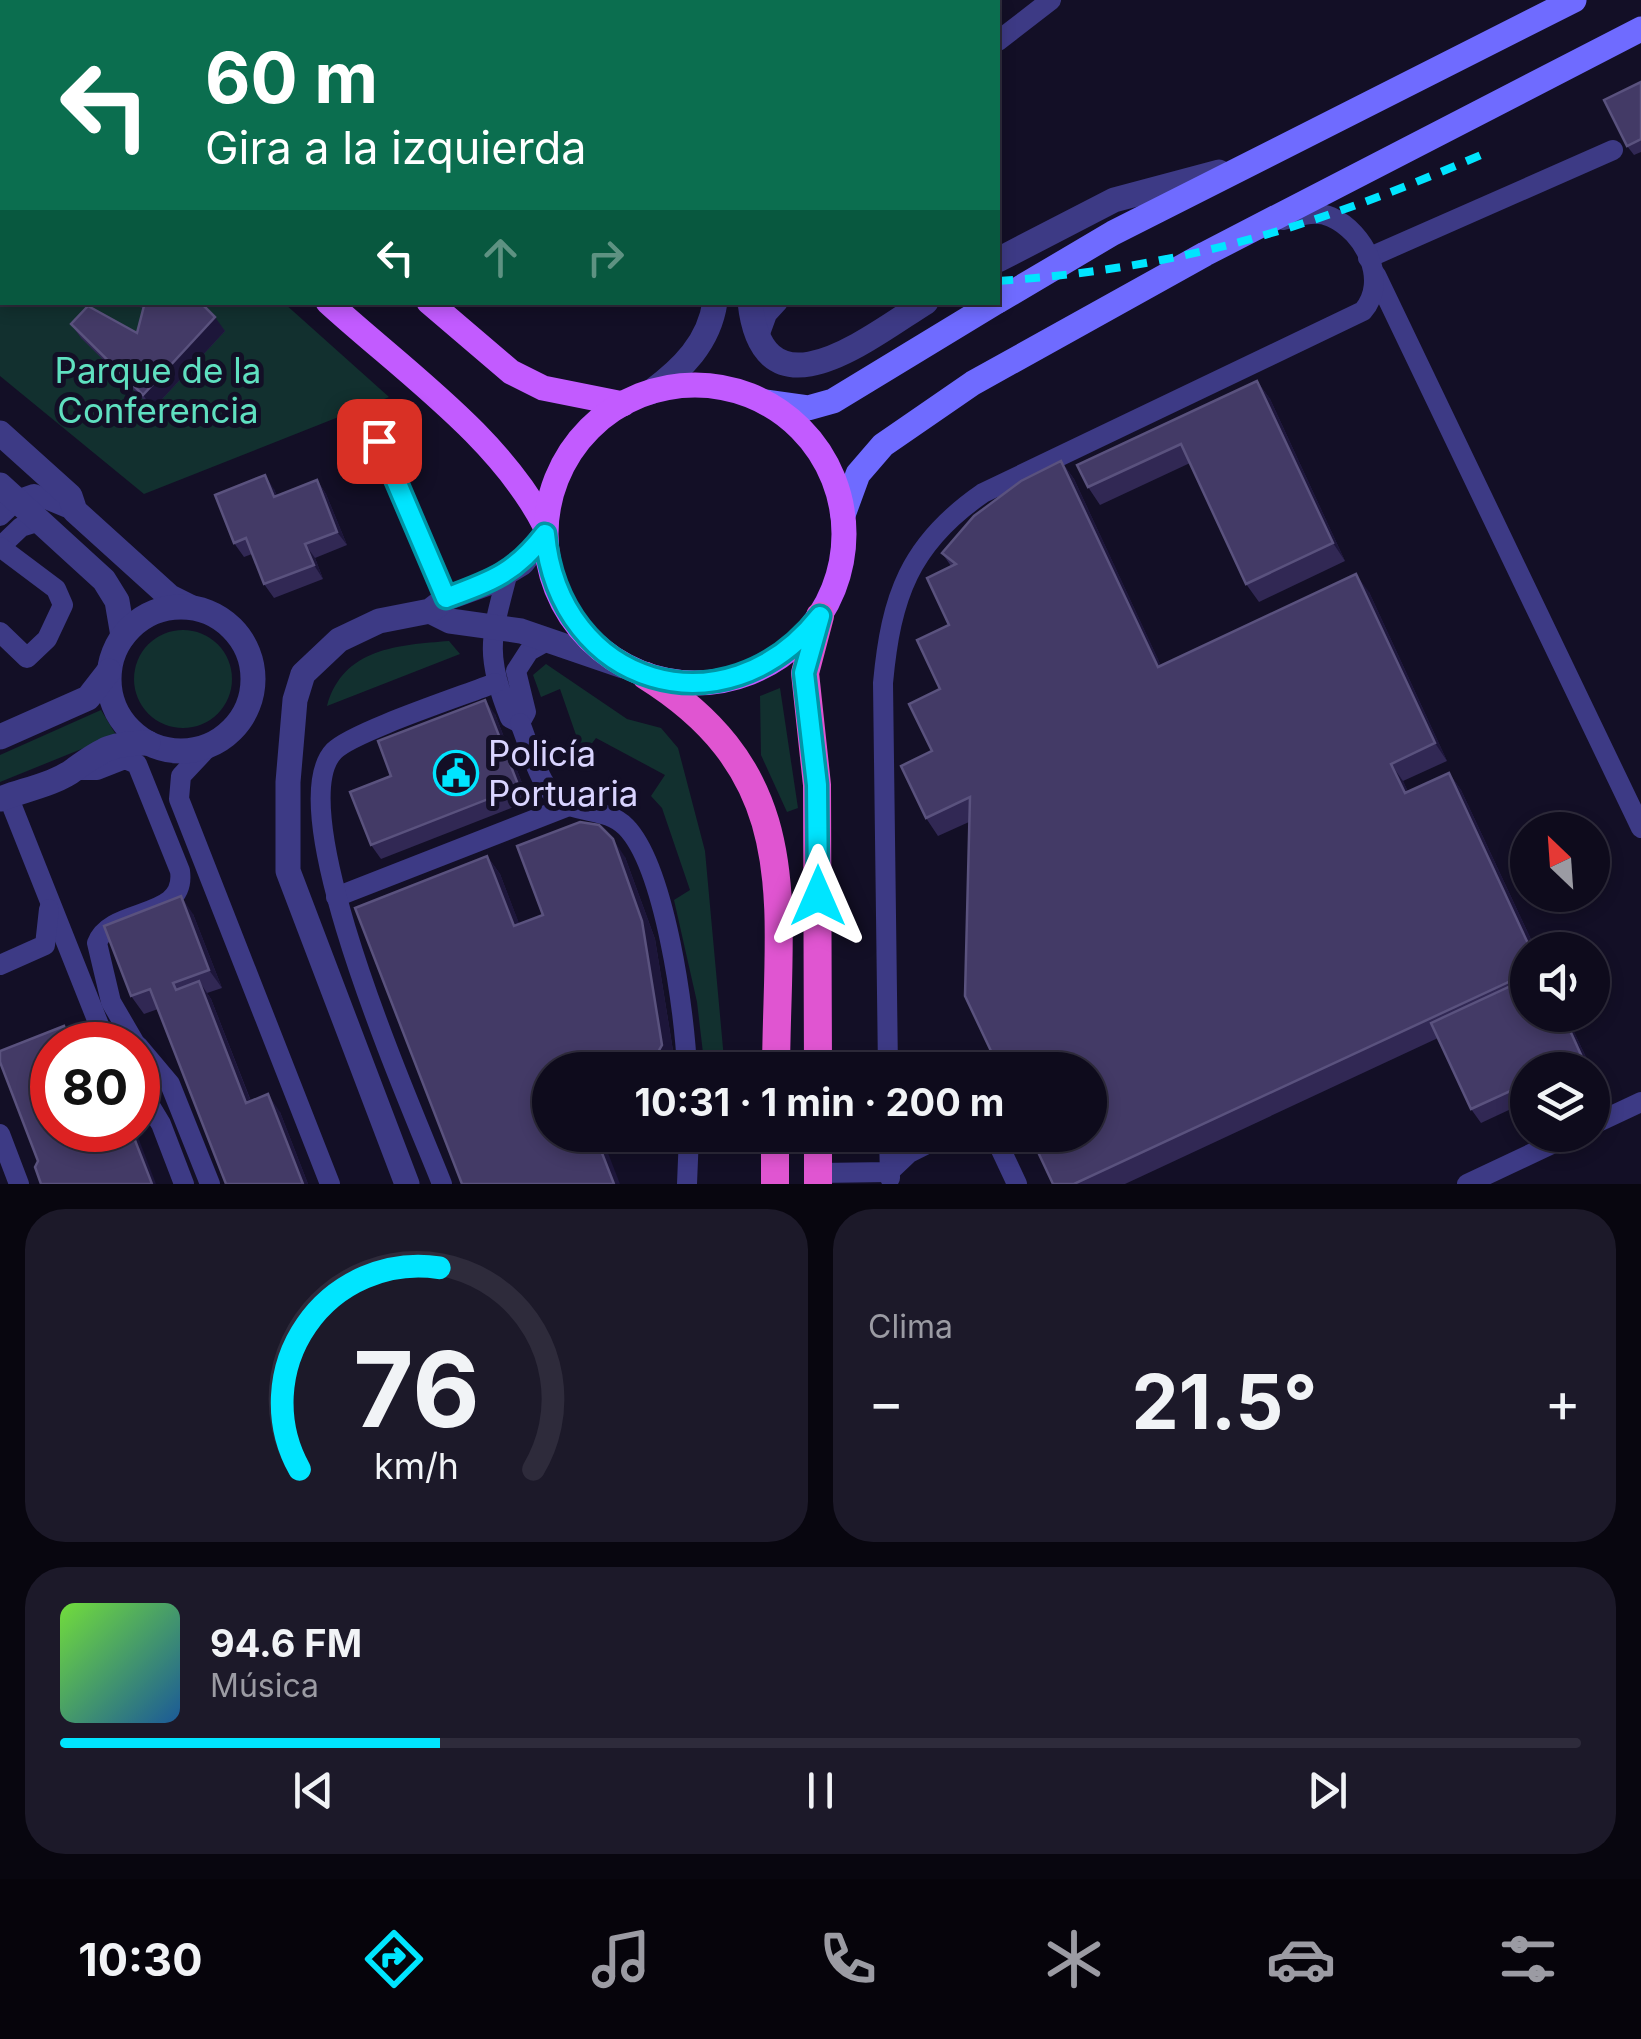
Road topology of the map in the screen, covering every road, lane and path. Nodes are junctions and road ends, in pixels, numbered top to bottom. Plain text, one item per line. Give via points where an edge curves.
1 (1051, 0) edge
2 (1574, 0) edge
3 (1540, 10) edge
4 (1641, 29) edge
5 (1000, 39) edge
6 (1613, 150) dead end
7 (1253, 164) junction
8 (1252, 229) junction
9 (1000, 259) edge
10 (1372, 266) junction
11 (1000, 300) edge
12 (331, 305) edge
13 (433, 305) edge
14 (713, 305) edge
15 (751, 305) edge
16 (775, 305) edge
17 (921, 305) edge
18 (991, 305) edge
19 (759, 336) junction
20 (651, 392) junction
21 (765, 402) junction
22 (623, 404) junction
23 (0, 433) edge
24 (379, 441) dead end
25 (6, 500) edge
26 (75, 511) junction
27 (844, 514) junction
28 (40, 521) junction
29 (545, 530) junction
30 (0, 547) edge
31 (508, 572) junction
32 (438, 604) junction
33 (190, 607) junction
34 (820, 616) junction
35 (494, 626) junction
36 (0, 632) edge
37 (124, 636) junction
38 (547, 641) junction
39 (110, 671) junction
40 (634, 671) junction
41 (496, 683) junction
42 (520, 723) junction
43 (0, 737) edge
44 (148, 743) junction
45 (210, 745) junction
46 (75, 770) junction
47 (4, 798) edge
48 (569, 806) junction
49 (1641, 828) edge
50 (336, 896) junction
51 (50, 908) junction
52 (0, 965) edge
53 (98, 1022) edge
54 (123, 1022) edge
55 (687, 1052) edge
56 (776, 1052) edge
57 (818, 1052) edge
58 (888, 1052) edge
59 (160, 1072) edge
60 (1641, 1102) edge
61 (1610, 1117) edge
62 (160, 1122) edge
63 (0, 1134) edge
64 (688, 1152) edge
65 (775, 1152) edge
66 (818, 1152) edge
67 (891, 1152) edge
68 (911, 1152) edge
69 (1002, 1152) edge
70 (1535, 1152) edge
71 (818, 1178) edge
72 (894, 1180) edge
73 (19, 1184) edge
74 (184, 1184) edge
75 (210, 1184) edge
76 (330, 1184) edge
77 (407, 1184) edge
78 (442, 1184) edge
79 (687, 1184) edge
80 (774, 1184) edge
81 (1017, 1184) edge
82 (1466, 1184) edge

1 - 5 lane
2 - 3 main road
3 - 7 main road
4 - 8 main road
6 - 10 lane
7 - 9 street via 1114,200
7 - 11 main road via 1113,232
8 - 10 lane via 1319,214 1343,225
8 - 27 main road via 922,417 883,445 858,474
10 - 49 lane
10 - 58 lane via 1372,301 1352,318 983,493 953,514 905,578 888,622 883,683
12 - 29 main road via 500,459 529,494
13 - 22 main road via 510,372 543,388
14 - 20 street via 693,354
15 - 19 street
16 - 19 lane
17 - 19 street via 817,366 776,360
18 - 21 main road via 833,401 808,408
20 - 21 main road via 709,386
20 - 22 main road
21 - 27 main road via 789,418 826,461
22 - 29 main road via 591,427 558,472
23 - 26 street via 70,496
24 - 32 lane
25 - 26 lane via 42,494
25 - 28 street
26 - 33 street via 170,597
27 - 34 main road via 841,567
28 - 30 lane via 21,526
28 - 37 street via 104,580 117,601
29 - 31 street via 522,564
29 - 40 main road via 554,587 566,611 591,642
30 - 36 lane via 56,589 63,604 28,658
31 - 32 street
31 - 35 lane
32 - 35 street via 450,621
32 - 77 street via 361,628 322,652 303,674 288,782 288,871
33 - 37 street via 153,612
33 - 45 street via 208,611 238,634 254,668 249,705 226,736
34 - 40 main road via 782,655 734,678 685,684
34 - 57 highway via 804,673 817,785
35 - 38 street
35 - 41 lane
37 - 39 street
38 - 40 street
38 - 42 lane via 529,651 516,671 526,712
39 - 43 street via 88,698
39 - 44 street via 115,708
40 - 56 highway via 716,730 769,823
41 - 42 lane via 510,718
41 - 50 lane via 344,742 327,760 326,865
42 - 48 lane via 546,788
44 - 45 street via 173,751
44 - 46 street via 123,743 87,756
45 - 76 lane via 181,776 179,799
46 - 47 street
46 - 54 lane via 125,759 137,764 180,871 171,900 113,923 96,943
47 - 51 lane
48 - 50 lane
48 - 55 lane via 606,813 624,825 657,878
50 - 78 lane
51 - 52 lane via 45,945
51 - 53 lane
59 - 75 lane
60 - 61 lane
62 - 74 lane
63 - 73 lane
64 - 79 lane
65 - 80 highway
66 - 71 highway
67 - 72 lane
68 - 72 lane
69 - 81 lane
70 - 82 lane
71 - 72 lane

